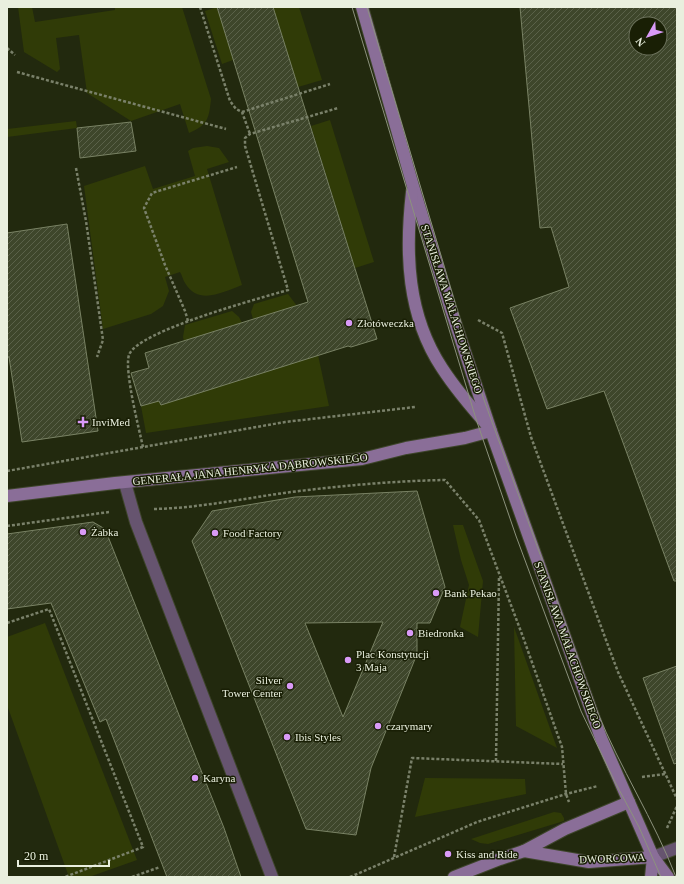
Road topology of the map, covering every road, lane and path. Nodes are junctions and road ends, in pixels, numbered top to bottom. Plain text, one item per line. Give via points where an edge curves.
1 (200, 7) edge
2 (362, 7) edge
3 (7, 48) edge
4 (15, 55) dead end
5 (17, 72) dead end
6 (330, 84) dead end
7 (338, 108) dead end
8 (242, 112) junction
9 (226, 129) dead end
10 (250, 134) junction
11 (237, 167) dead end
12 (76, 168) dead end
13 (413, 186) junction
14 (188, 321) junction
15 (502, 333) dead end
16 (97, 358) dead end
17 (415, 407) dead end
18 (491, 431) junction
19 (143, 447) junction
20 (7, 471) edge
21 (125, 483) junction
22 (7, 496) edge
23 (132, 509) junction
24 (109, 512) dead end
25 (7, 526) edge
26 (499, 575) junction
27 (7, 623) edge
28 (496, 761) junction
29 (563, 764) junction
30 (620, 781) junction
31 (566, 794) junction
32 (677, 799) edge
33 (629, 802) junction
34 (570, 804) dead end
35 (677, 848) edge
36 (524, 851) junction
37 (652, 857) junction
38 (394, 858) junction
39 (160, 867) dead end
40 (65, 877) edge
41 (132, 877) edge
42 (272, 877) edge
43 (350, 877) edge
44 (454, 877) edge
45 (651, 877) edge
46 (668, 877) edge

1 - 8 path via 230,101
2 - 13 street, STANISŁAWA MAŁACHOWSKIEGO
3 - 4 path
5 - 9 path
6 - 8 path
7 - 10 path
8 - 10 path
10 - 14 path via 245,138 245,146 288,290
11 - 14 path via 152,193 144,208
12 - 16 path via 103,340
13 - 18 street, STANISŁAWA MAŁACHOWSKIEGO
13 - 18 street, STANISŁAWA MAŁACHOWSKIEGO via 408,249 416,314 426,341 442,368
14 - 19 path via 151,337 136,346 129,354 128,369
15 - 32 path via 531,437 618,672
17 - 19 path via 285,422
18 - 21 street, GENERAŁA JANA HENRYKA DĄBROWSKIEGO via 362,458
18 - 30 street, STANISŁAWA MAŁACHOWSKIEGO via 601,738
19 - 20 path
21 - 22 street, GENERAŁA JANA HENRYKA DĄBROWSKIEGO
21 - 23 street
23 - 26 path via 182,508 346,486 445,480 479,520
23 - 42 street
24 - 25 path
26 - 28 path
26 - 29 path via 562,747
27 - 40 path via 49,609 143,847
28 - 29 path
28 - 38 path via 412,758
29 - 31 path
30 - 31 path
30 - 33 street, STANISŁAWA MAŁACHOWSKIEGO
31 - 34 path
31 - 38 path via 477,822
33 - 36 street, DWORCOWA via 565,829
33 - 37 street, STANISŁAWA MAŁACHOWSKIEGO
35 - 37 street
36 - 37 street, DWORCOWA via 589,862
36 - 44 street, DWORCOWA
37 - 45 street
37 - 46 street
38 - 43 path
39 - 41 path

